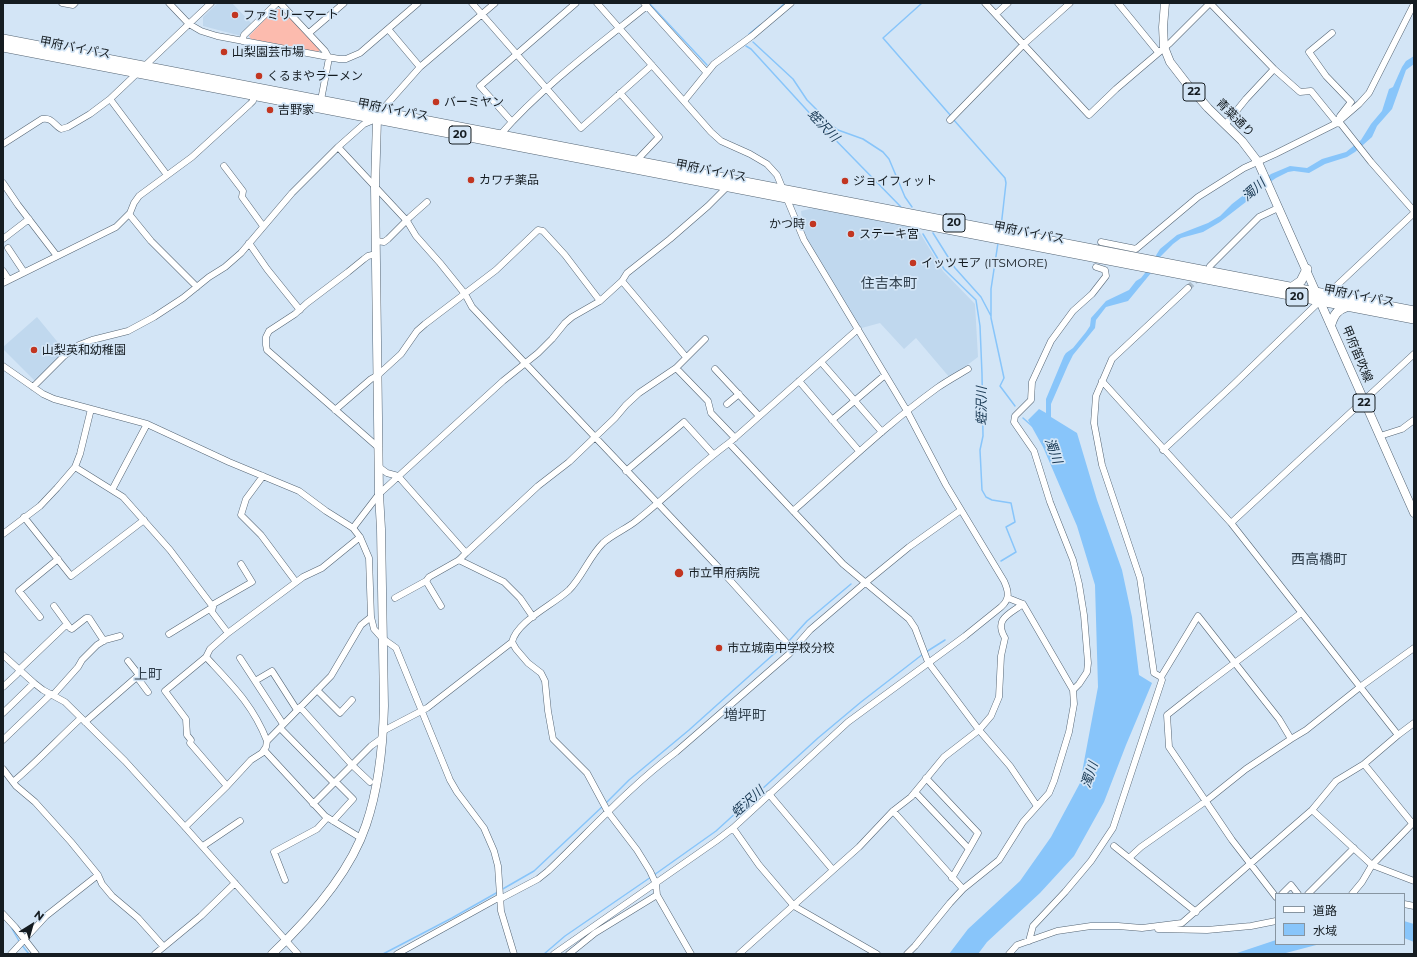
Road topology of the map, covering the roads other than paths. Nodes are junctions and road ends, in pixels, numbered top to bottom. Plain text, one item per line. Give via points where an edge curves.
1 (62, 3) edge
2 (75, 3) edge
3 (169, 3) edge
4 (211, 3) edge
5 (278, 3) edge
6 (344, 3) edge
7 (418, 3) edge
8 (472, 3) edge
9 (495, 3) edge
10 (576, 3) edge
11 (597, 3) edge
12 (791, 3) edge
13 (985, 3) edge
14 (1008, 3) edge
15 (1070, 3) edge
16 (1118, 3) edge
17 (1165, 3) edge
18 (1210, 3) edge
19 (1414, 4) edge
20 (645, 5) edge
21 (482, 14) junction
22 (996, 14) junction
23 (189, 24) junction
24 (620, 28) junction
25 (388, 29) junction
26 (309, 33) junction
27 (1332, 33) dead end
28 (3, 39) edge
29 (242, 41) junction
30 (1024, 44) junction
31 (3, 46) edge
32 (1161, 49) junction
33 (516, 54) junction
34 (329, 58) junction
35 (652, 65) junction
36 (146, 66) junction
37 (420, 67) junction
38 (1274, 69) junction
39 (138, 73) junction
40 (707, 73) junction
41 (546, 88) junction
42 (620, 93) junction
43 (253, 96) junction
44 (110, 99) junction
45 (321, 100) junction
46 (684, 100) junction
47 (379, 115) junction
48 (950, 120) dead end
49 (512, 122) junction
50 (1339, 123) junction
51 (1225, 125) junction
52 (500, 135) junction
53 (3, 144) edge
54 (338, 147) junction
55 (638, 161) junction
56 (1259, 163) junction
57 (224, 166) dead end
58 (167, 176) junction
59 (3, 183) edge
60 (375, 187) junction
61 (727, 187) junction
62 (784, 194) junction
63 (427, 202) dead end
64 (1278, 206) junction
65 (1414, 212) edge
66 (129, 214) junction
67 (29, 219) junction
68 (407, 221) junction
69 (263, 226) junction
70 (3, 240) edge
71 (1028, 241) junction
72 (249, 242) junction
73 (376, 242) junction
74 (1101, 242) dead end
75 (8, 248) dead end
76 (376, 254) junction
77 (57, 256) junction
78 (1210, 266) dead end
79 (1096, 267) dead end
80 (1307, 269) junction
81 (3, 271) edge
82 (24, 272) junction
83 (6, 281) edge
84 (622, 281) junction
85 (196, 287) junction
86 (1188, 288) tunnel mouth
87 (1291, 288) junction
88 (465, 294) junction
89 (1318, 297) junction
90 (600, 301) junction
91 (1346, 307) junction
92 (300, 310) junction
93 (1414, 311) edge
94 (1414, 320) edge
95 (1331, 324) junction
96 (858, 330) junction
97 (705, 339) dead end
98 (1414, 354) edge
99 (686, 357) junction
100 (821, 362) junction
101 (527, 363) junction
102 (3, 366) edge
103 (676, 368) junction
104 (715, 369) dead end
105 (968, 369) dead end
106 (378, 375) junction
107 (885, 375) junction
108 (1102, 381) junction
109 (799, 382) junction
110 (33, 387) junction
111 (739, 394) junction
112 (855, 401) junction
113 (1364, 401) junction
114 (727, 404) dead end
115 (91, 409) junction
116 (335, 410) junction
117 (907, 411) junction
118 (759, 416) junction
119 (832, 420) junction
120 (1414, 420) edge
121 (147, 424) junction
122 (882, 432) junction
123 (1380, 436) junction
124 (594, 437) junction
125 (735, 438) junction
126 (729, 443) junction
127 (379, 448) junction
128 (1163, 450) junction
129 (859, 451) junction
130 (713, 454) junction
131 (75, 467) junction
132 (379, 467) junction
133 (626, 471) junction
134 (263, 476) junction
135 (398, 476) junction
136 (112, 490) junction
137 (379, 494) junction
138 (657, 503) junction
139 (961, 510) junction
140 (793, 511) junction
141 (1414, 513) edge
142 (24, 517) junction
143 (144, 520) junction
144 (1231, 523) junction
145 (353, 528) junction
146 (3, 534) edge
147 (360, 537) junction
148 (466, 554) junction
149 (58, 559) junction
150 (459, 560) junction
151 (241, 564) dead end
152 (426, 581) junction
153 (296, 582) junction
154 (865, 583) junction
155 (395, 598) dead end
156 (1008, 598) junction
157 (1023, 604) junction
158 (54, 606) dead end
159 (212, 606) junction
160 (441, 606) dead end
161 (1301, 613) junction
162 (40, 617) dead end
163 (371, 617) junction
164 (533, 617) junction
165 (67, 624) junction
166 (228, 633) junction
167 (169, 634) dead end
168 (120, 636) dead end
169 (382, 638) junction
170 (104, 641) junction
171 (512, 642) junction
172 (1414, 648) edge
173 (792, 649) junction
174 (3, 655) edge
175 (206, 657) junction
176 (240, 658) dead end
177 (927, 659) junction
178 (128, 661) dead end
179 (1235, 663) junction
180 (19, 671) junction
181 (137, 677) junction
182 (1161, 677) junction
183 (255, 681) junction
184 (34, 683) junction
185 (3, 687) edge
186 (1360, 687) junction
187 (317, 690) junction
188 (1073, 690) junction
189 (148, 692) dead end
190 (52, 694) junction
191 (352, 700) dead end
192 (299, 709) junction
193 (422, 710) junction
194 (3, 712) edge
195 (83, 720) junction
196 (1414, 723) edge
197 (282, 726) junction
198 (979, 730) junction
199 (383, 734) junction
200 (1398, 735) junction
201 (1291, 739) junction
202 (3, 740) edge
203 (268, 741) junction
204 (264, 750) junction
205 (1364, 764) junction
206 (352, 765) junction
207 (3, 769) edge
208 (926, 778) junction
209 (13, 782) junction
210 (370, 782) dead end
211 (335, 783) junction
212 (228, 786) junction
213 (915, 792) junction
214 (768, 794) junction
215 (1206, 801) junction
216 (314, 804) junction
217 (1037, 806) junction
218 (1312, 810) junction
219 (608, 811) junction
220 (893, 812) junction
221 (330, 819) junction
222 (240, 821) dead end
223 (1413, 822) edge
224 (185, 827) junction
225 (733, 828) junction
226 (361, 838) junction
227 (203, 846) junction
228 (1114, 846) dead end
229 (1354, 848) junction
230 (969, 849) junction
231 (1129, 858) junction
232 (1251, 864) junction
233 (1372, 866) junction
234 (834, 870) junction
235 (98, 875) junction
236 (952, 878) junction
237 (285, 880) dead end
238 (1414, 881) edge
239 (655, 882) junction
240 (235, 883) junction
241 (963, 889) junction
242 (1283, 893) edge
243 (1297, 893) edge
244 (1309, 893) edge
245 (1353, 893) edge
246 (657, 895) junction
247 (1275, 896) edge
248 (500, 897) junction
249 (794, 906) junction
250 (1196, 912) junction
251 (3, 914) edge
252 (1275, 921) edge
253 (1142, 928) junction
254 (586, 936) junction
255 (286, 941) junction
256 (1029, 941) junction
257 (21, 943) junction
258 (163, 946) junction
259 (563, 952) edge
260 (11, 954) edge
261 (36, 954) edge
262 (154, 954) edge
263 (272, 954) edge
264 (298, 954) edge
265 (397, 954) edge
266 (514, 954) edge
267 (554, 954) edge
268 (569, 954) edge
269 (691, 954) edge
270 (739, 954) edge
271 (878, 954) edge
272 (907, 954) edge
273 (1009, 954) edge

1 - 2 street
3 - 23 street
4 - 23 street
5 - 26 street
5 - 29 street via 244,35
6 - 26 street
7 - 25 street
8 - 21 street
9 - 21 street
10 - 33 street
11 - 24 street
12 - 40 street via 714,64
13 - 22 street
14 - 22 street
15 - 30 street
16 - 32 street
17 - 32 main road, 青葉通り / 22
18 - 32 street
18 - 38 street
19 - 50 street via 1369,92
20 - 24 street
20 - 40 street
21 - 33 street
21 - 37 street
22 - 30 street
23 - 29 street via 201,31
23 - 36 street
24 - 35 street
24 - 41 street
25 - 34 street via 354,56 346,59
25 - 37 street
26 - 34 street
27 - 50 street via 1309,52 1326,76 1351,102 1340,116
28 - 36 highway, 甲府バイパス / 20
29 - 34 street
30 - 32 street via 1089,115
30 - 48 street
31 - 39 highway, 甲府バイパス / 20
32 - 51 main road, 青葉通り / 22 via 1176,71
33 - 41 street
33 - 49 street via 480,86
34 - 45 street
35 - 42 street
35 - 46 street
36 - 39 street
36 - 45 highway, 甲府バイパス / 20
37 - 47 street
38 - 50 street via 1300,92 1310,91
38 - 51 street
39 - 43 highway, 甲府バイパス / 20
39 - 44 street
40 - 46 street
41 - 42 street via 580,128
41 - 49 street
42 - 55 street via 659,137
43 - 47 highway, 甲府バイパス / 20
43 - 58 street via 253,101
44 - 53 street via 68,127 62,129 51,120 42,119
44 - 58 street
45 - 47 highway, 甲府バイパス / 20
46 - 62 street via 720,141 767,164 777,175
47 - 52 highway, 甲府バイパス / 20
47 - 54 street via 364,124
47 - 60 main road
47 - 61 highway, 甲府バイパス / 20
49 - 52 street
50 - 56 street
50 - 65 street
51 - 56 main road, 青葉通り / 22 via 1242,141
52 - 55 highway, 甲府バイパス / 20
54 - 60 street
54 - 69 street
55 - 62 highway, 甲府バイパス / 20
56 - 64 main road, 22
56 - 74 street via 1244,168 1198,197 1136,250
57 - 69 street
58 - 66 street via 139,196
59 - 67 street
60 - 68 street
60 - 73 main road
61 - 62 highway, 甲府バイパス / 20
61 - 84 street via 697,216 627,273
62 - 71 highway, 甲府バイパス / 20
62 - 96 street via 804,240
63 - 68 street
64 - 78 street via 1259,217
64 - 80 main road, 22
65 - 89 street via 1331,291
66 - 77 street via 116,227
66 - 85 street via 151,241
67 - 70 street
67 - 77 street
68 - 73 street via 384,242
68 - 88 street via 416,236
69 - 72 street
71 - 87 highway, 甲府バイパス / 20 via 1130,257
71 - 89 highway, 甲府バイパス / 20 via 1122,263
72 - 85 street via 234,260
72 - 92 street
73 - 76 main road
75 - 82 street
76 - 92 street via 364,258
76 - 106 main road
77 - 82 street
79 - 188 street via 1105,270 1106,276 1092,294 1073,311 1050,341 1032,382 1031,400 1015,416 1014,422 1034,451 1050,502 1073,560 1079,584 1088,663 1087,672
80 - 87 highway via 1301,281
80 - 89 main road, 22
81 - 83 street
82 - 83 street
84 - 90 street
84 - 99 street
85 - 110 street via 154,317 128,331 79,345
86 - 108 street via 1112,359
87 - 89 highway, 甲府バイパス / 20
88 - 90 street via 503,264 538,230 543,230
88 - 101 street via 472,307
88 - 106 street via 417,331 401,354
89 - 91 highway, 甲府バイパス / 20
89 - 93 highway, 甲府バイパス / 20
89 - 95 main road, 甲府笛吹線 / 22
89 - 128 street via 1234,384
90 - 101 street via 572,317
91 - 94 highway, 甲府バイパス / 20
91 - 95 highway via 1339,309
92 - 116 street via 269,331 266,345 268,350
95 - 113 main road, 甲府笛吹線 / 22
96 - 100 street
96 - 107 street
97 - 99 street
98 - 113 street
99 - 103 street
100 - 109 street
100 - 112 street
101 - 124 street
101 - 135 street via 503,381
102 - 110 street
103 - 124 street via 639,393
103 - 125 street via 708,402 712,413
104 - 111 street
105 - 117 street via 938,387
106 - 116 street
106 - 127 main road
107 - 112 street
107 - 117 street
108 - 128 street
108 - 182 street via 1096,396 1095,430 1102,465 1140,578 1154,673
109 - 118 street
109 - 119 street
110 - 115 street via 54,399
111 - 114 street
111 - 118 street
112 - 119 street
112 - 122 street
113 - 123 main road, 甲府笛吹線 / 22
113 - 144 street
115 - 121 street
115 - 131 street
116 - 127 street
117 - 122 street
117 - 139 street
118 - 125 street
119 - 129 street
120 - 123 street via 1402,428
121 - 134 street
121 - 136 street
122 - 129 street
123 - 141 main road, 甲府笛吹線 / 22
124 - 133 street
124 - 148 street
125 - 126 street
126 - 130 street
126 - 140 street
127 - 132 main road
128 - 144 street
129 - 140 street
130 - 133 street via 684,422
130 - 138 street
131 - 136 street
131 - 142 street via 44,502
132 - 135 street
132 - 137 main road
133 - 138 street
134 - 145 street via 298,491
134 - 153 street via 246,499 241,515 261,535
135 - 137 street
135 - 148 street
136 - 143 street via 123,497
137 - 145 street
137 - 169 main road via 382,529
138 - 164 street via 605,542 569,589
138 - 173 street
139 - 154 street via 909,547
139 - 156 street via 1004,581
140 - 154 street via 839,560
142 - 146 street
142 - 149 street
143 - 149 street via 71,576
143 - 159 street
144 - 161 street
145 - 147 street
147 - 153 street via 322,568
147 - 163 street via 369,558
148 - 150 street
149 - 162 street via 19,591
150 - 152 street
150 - 164 street via 504,582 520,598
151 - 159 street via 252,582
152 - 155 street
152 - 160 street
153 - 166 street
154 - 173 street via 810,630
154 - 177 street via 909,619
156 - 157 street
156 - 177 street via 1001,607 965,636
157 - 188 street
157 - 198 street via 1001,624 1005,638 1001,656 999,697 991,716
158 - 165 street
159 - 166 street via 212,612
159 - 167 street
161 - 179 street
161 - 186 street
163 - 169 street via 374,629
163 - 187 street via 361,625 331,676
164 - 171 street via 516,631
165 - 170 street via 72,629 89,618
165 - 180 street
166 - 175 street via 210,649
168 - 170 street
169 - 193 street via 396,648
169 - 199 main road
170 - 190 street via 82,660
171 - 193 street
171 - 219 street via 545,681 553,739 587,773
172 - 186 street
173 - 219 street
174 - 180 street
175 - 203 street via 251,708
175 - 212 street via 165,691 186,719 190,743
176 - 183 street
177 - 198 street
177 - 214 street via 848,722
178 - 181 street via 139,676
179 - 182 street via 1198,616
179 - 201 street via 1279,719
179 - 215 street via 1167,715 1169,747
180 - 184 street
180 - 185 street
181 - 189 street
181 - 195 street
182 - 256 street via 1113,828 1066,892 1033,926
183 - 192 street via 272,670
183 - 197 street
184 - 190 street
184 - 194 street
186 - 200 street
186 - 201 street
187 - 191 street via 340,713
187 - 192 street
188 - 217 street via 1073,715 1062,756 1049,793
190 - 195 street via 65,702
190 - 202 street
192 - 197 street
192 - 206 street
193 - 199 street
193 - 248 street via 450,780 489,838 498,866
195 - 209 street
195 - 224 street via 125,761
196 - 200 street
197 - 203 street
197 - 211 street
198 - 208 street via 944,757
198 - 217 street via 1010,766
199 - 206 street
199 - 226 main road via 377,784
200 - 205 street
201 - 215 street via 1246,769
203 - 204 street
204 - 212 street via 251,760
204 - 216 street
205 - 218 street via 1336,781
205 - 223 street
206 - 210 street
206 - 211 street
207 - 209 street
208 - 213 street
208 - 230 street via 978,833
209 - 235 street via 35,802
211 - 216 street
211 - 221 street via 353,799
212 - 224 street
213 - 220 street
213 - 230 street
214 - 225 street
214 - 234 street
215 - 231 street
215 - 232 street
216 - 221 street
217 - 241 street via 1023,822 999,860
218 - 229 street
218 - 232 street
219 - 239 street via 637,850
219 - 248 street via 538,879
220 - 234 street
220 - 236 street
221 - 226 street
221 - 237 street via 317,829 274,852
222 - 227 street
223 - 233 street
224 - 227 street
225 - 239 street
225 - 249 street
226 - 255 main road via 347,866 324,898
227 - 240 street
228 - 231 street
229 - 233 street
229 - 244 street
230 - 236 street
231 - 250 street
232 - 247 street
232 - 250 street
233 - 238 street
233 - 245 street
234 - 249 street
235 - 257 street via 46,916
235 - 258 street via 112,896 138,918
236 - 241 street
239 - 246 street
239 - 254 street
240 - 255 street
240 - 258 street via 201,916
241 - 272 street
242 - 243 street via 1291,885
246 - 254 street
246 - 269 street
248 - 265 street
248 - 266 street via 501,911
249 - 270 street
249 - 271 street
250 - 253 street via 1182,923
251 - 257 street via 15,927
252 - 253 street via 1207,930
253 - 256 street via 1091,926 1057,931
254 - 259 street
254 - 268 street
255 - 263 main road
255 - 264 street
256 - 273 street via 1017,945
257 - 260 street
257 - 261 street
258 - 262 street
259 - 267 street

